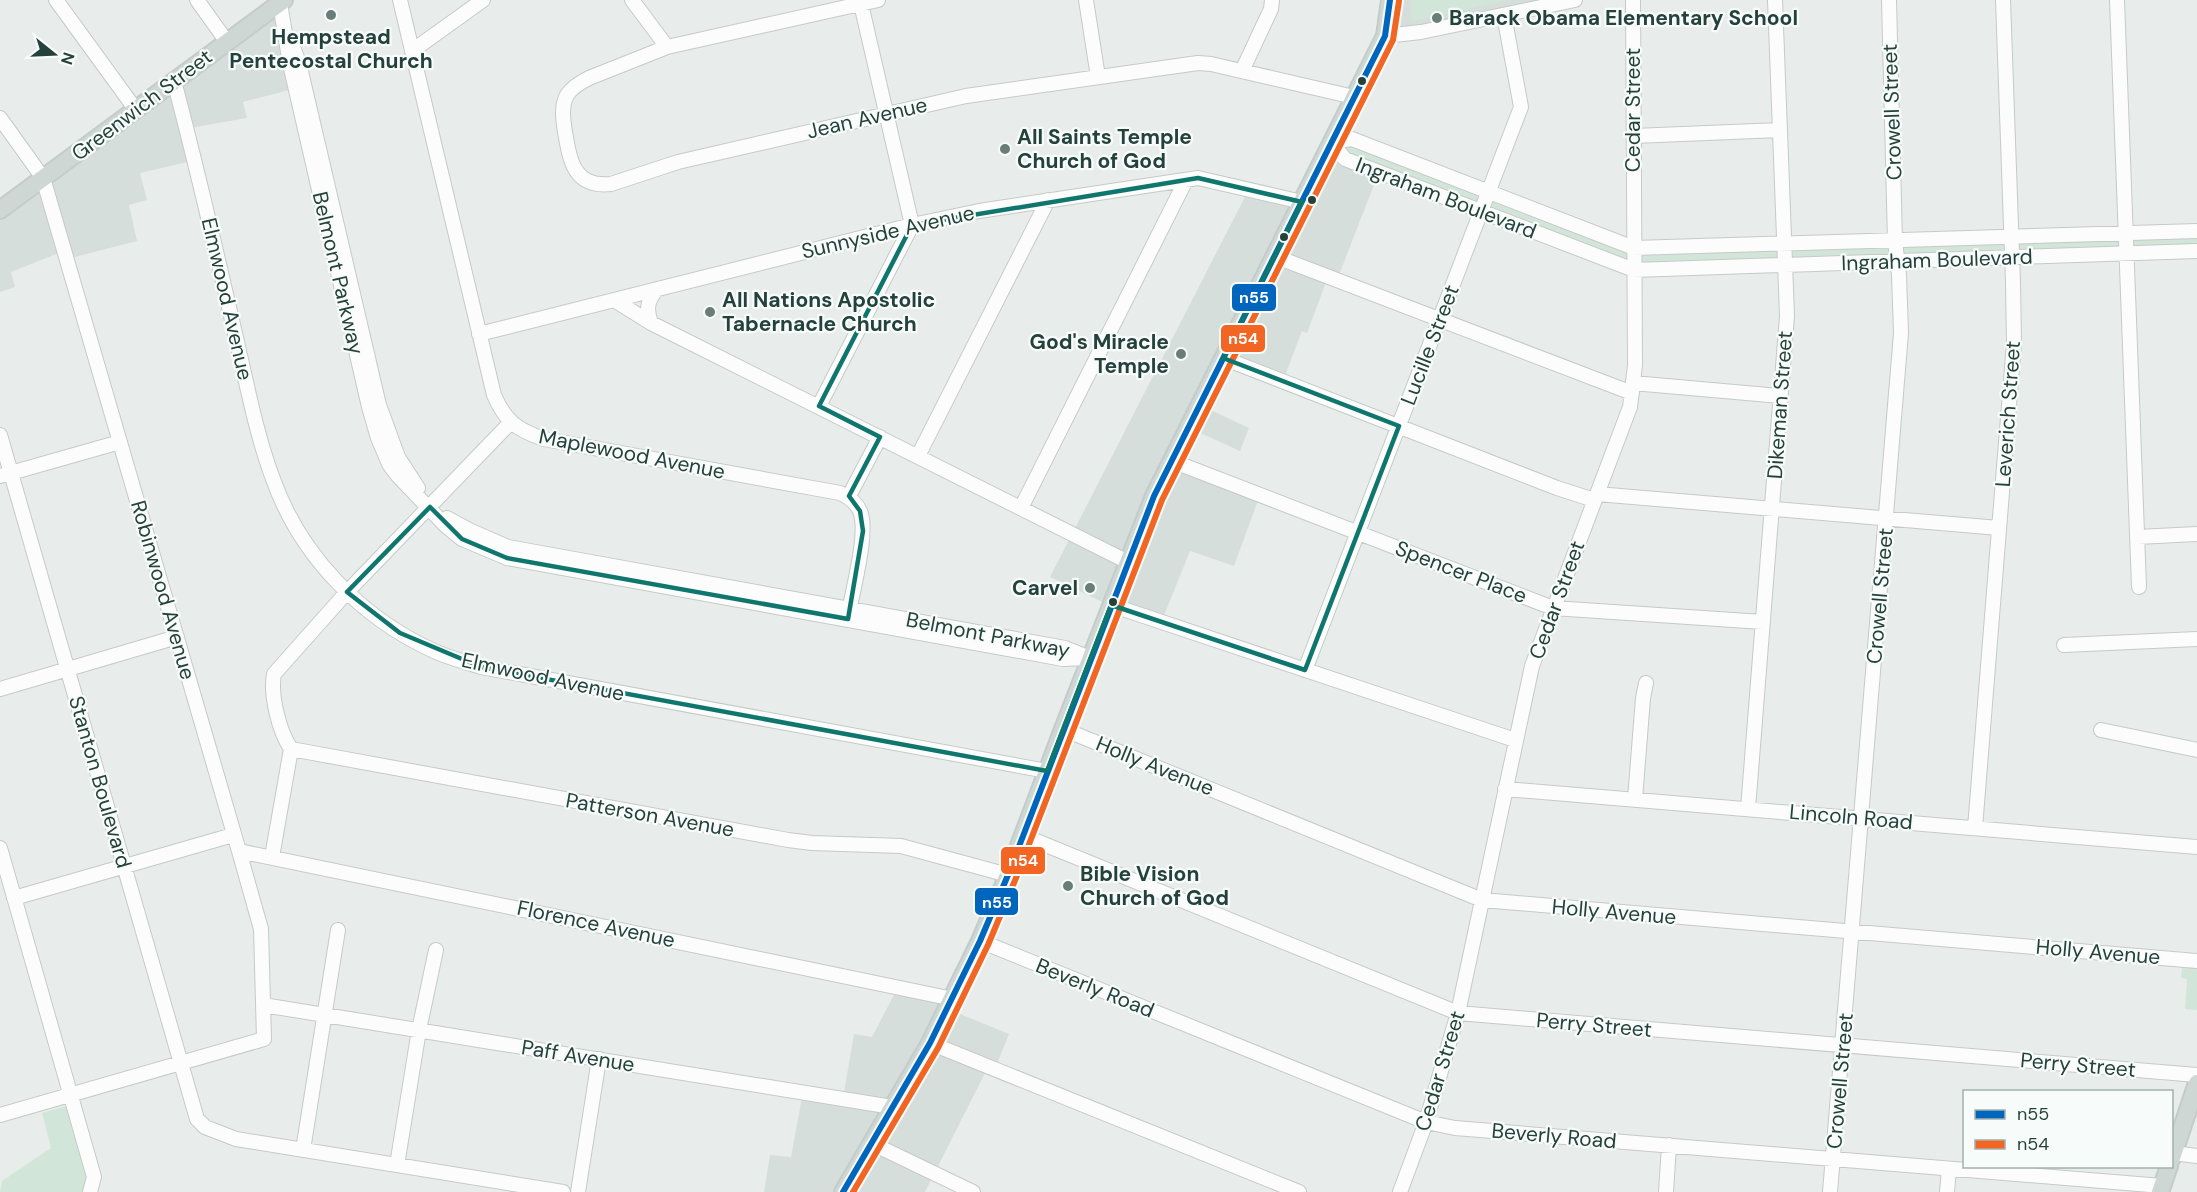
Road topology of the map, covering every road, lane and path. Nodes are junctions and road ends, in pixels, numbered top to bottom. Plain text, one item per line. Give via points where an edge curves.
1 (56, 0) edge
2 (197, 0) edge
3 (400, 0) edge
4 (483, 0) edge
5 (632, 0) edge
6 (878, 0) edge
7 (1086, 0) edge
8 (1272, 0) edge
9 (1390, 0) edge
10 (1575, 0) edge
11 (1633, 0) edge
12 (1775, 0) edge
13 (1889, 0) edge
14 (2003, 0) edge
15 (2117, 0) edge
16 (282, 2) edge
17 (861, 4) junction
18 (1504, 15) junction
19 (1385, 36) junction
20 (227, 42) junction
21 (667, 47) junction
22 (412, 51) junction
23 (1242, 71) junction
24 (1098, 77) junction
25 (174, 81) junction
26 (1354, 96) junction
27 (136, 110) junction
28 (885, 114) junction
29 (0, 118) edge
30 (1780, 130) junction
31 (1634, 136) junction
32 (1331, 142) junction
33 (44, 178) junction
34 (1186, 180) junction
35 (1489, 192) junction
36 (1048, 200) junction
37 (1302, 202) junction
38 (0, 210) edge
39 (1481, 212) junction
40 (912, 225) junction
41 (2197, 231) edge
42 (2126, 233) junction
43 (2010, 237) junction
44 (1895, 241) junction
45 (1784, 245) junction
46 (1634, 248) junction
47 (2197, 251) edge
48 (2127, 253) junction
49 (1274, 256) junction
50 (2012, 256) junction
51 (1898, 261) junction
52 (1785, 266) junction
53 (1634, 270) junction
54 (657, 289) junction
55 (614, 300) junction
56 (1440, 320) junction
57 (651, 323) junction
58 (479, 334) junction
59 (1223, 358) junction
60 (1632, 388) junction
61 (1781, 396) junction
62 (819, 406) junction
63 (510, 423) junction
64 (1399, 426) junction
65 (0, 435) edge
66 (880, 437) junction
67 (120, 442) junction
68 (918, 456) junction
69 (1172, 461) junction
70 (5, 474) edge
71 (849, 496) junction
72 (1596, 497) junction
73 (430, 507) junction
74 (1020, 507) junction
75 (1773, 509) junction
76 (1886, 518) junction
77 (1999, 528) junction
78 (1358, 533) junction
79 (2197, 534) edge
80 (2137, 537) junction
81 (1128, 562) junction
82 (2139, 587) dead end
83 (346, 592) junction
84 (1111, 605) junction
85 (1553, 608) junction
86 (849, 614) junction
87 (1763, 622) junction
88 (177, 637) junction
89 (2197, 639) edge
90 (2064, 645) dead end
91 (1090, 658) junction
92 (67, 669) junction
93 (1305, 670) junction
94 (1646, 683) dead end
95 (0, 689) edge
96 (1063, 729) junction
97 (2101, 730) dead end
98 (1515, 740) junction
99 (291, 749) junction
100 (2197, 750) edge
101 (1047, 771) junction
102 (1505, 789) junction
103 (1635, 800) junction
104 (1748, 809) junction
105 (1862, 818) junction
106 (1975, 828) junction
107 (233, 835) junction
108 (1024, 836) junction
109 (2197, 847) edge
110 (0, 848) edge
111 (239, 851) junction
112 (272, 857) junction
113 (124, 866) junction
114 (1008, 876) junction
115 (14, 898) junction
116 (1482, 900) junction
117 (338, 930) dead end
118 (1852, 932) junction
119 (980, 941) junction
120 (436, 950) dead end
121 (2197, 961) edge
122 (953, 999) junction
123 (263, 1005) junction
124 (1458, 1013) junction
125 (325, 1015) junction
126 (419, 1030) junction
127 (930, 1043) junction
128 (1843, 1045) junction
129 (599, 1059) junction
130 (181, 1063) junction
131 (2197, 1075) edge
132 (2197, 1083) edge
133 (71, 1095) junction
134 (892, 1107) junction
135 (0, 1115) edge
136 (1426, 1122) junction
137 (871, 1143) junction
138 (1669, 1145) junction
139 (303, 1150) junction
140 (2173, 1153) edge
141 (2197, 1156) edge
142 (1833, 1159) junction
143 (2173, 1159) edge
144 (397, 1165) junction
145 (2168, 1168) edge
146 (1949, 1169) junction
147 (2161, 1189) edge
148 (90, 1192) edge
149 (563, 1192) edge
150 (578, 1192) edge
151 (843, 1192) edge
152 (973, 1192) edge
153 (1299, 1192) edge
154 (1400, 1192) edge
155 (1666, 1192) edge
156 (1830, 1192) edge
157 (1947, 1192) edge

1 - 27 street
2 - 20 street
3 - 22 street, Maplewood Avenue
4 - 22 street
5 - 21 street
6 - 17 street, Jean Avenue
7 - 24 street
8 - 23 street
9 - 19 main road
10 - 18 street
11 - 31 street, Cedar Street
12 - 30 street, Dikeman Street
13 - 44 street, Crowell Street
14 - 43 street, Leverich Street
15 - 42 street
16 - 20 main road, Greenwich Street
16 - 73 street, Belmont Parkway via 284,22 299,63 317,162 374,406 398,457
17 - 21 street, Jean Avenue
17 - 28 street
18 - 19 street
18 - 35 street, Lucille Street via 1521,107
19 - 26 main road
20 - 25 main road, Greenwich Street
21 - 28 street, Jean Avenue via 589,78 568,94 563,116 570,160 587,181 611,184 678,162
22 - 58 street, Maplewood Avenue
23 - 24 street, Jean Avenue via 1198,63
23 - 26 street, Jean Avenue
24 - 28 street, Jean Avenue via 966,96
25 - 27 main road, Greenwich Street
25 - 83 street, Elmwood Avenue via 256,424 273,480 293,524
26 - 32 main road
27 - 33 main road, Greenwich Street
28 - 40 street
29 - 33 street
30 - 31 street
30 - 45 street, Dikeman Street
31 - 46 street, Cedar Street
32 - 35 street, Ingraham Boulevard via 1352,140
32 - 37 main road
32 - 39 street, Ingraham Boulevard via 1345,159
33 - 38 main road, Greenwich Street
33 - 67 street, Robinwood Avenue
34 - 36 street, Sunnyside Avenue
34 - 37 street, Sunnyside Avenue via 1205,179
34 - 74 street
35 - 39 street, Lucille Street
35 - 46 street, Ingraham Boulevard
36 - 40 street, Sunnyside Avenue
36 - 68 street
37 - 49 main road
39 - 53 street, Ingraham Boulevard
39 - 56 street, Lucille Street
40 - 54 street, Sunnyside Avenue
40 - 62 street
41 - 42 street, Ingraham Boulevard
42 - 43 street, Ingraham Boulevard
42 - 48 street
43 - 44 street, Ingraham Boulevard
43 - 50 street, Leverich Street
44 - 45 street, Ingraham Boulevard
44 - 51 street, Crowell Street
45 - 46 street, Ingraham Boulevard
45 - 52 street, Dikeman Street
46 - 53 street, Cedar Street
47 - 48 street, Ingraham Boulevard
48 - 50 street, Ingraham Boulevard
48 - 80 street
49 - 56 street
49 - 59 main road
50 - 51 street, Ingraham Boulevard
50 - 77 street, Leverich Street via 2014,343
51 - 52 street, Ingraham Boulevard
51 - 76 street, Crowell Street via 1901,333
52 - 53 street, Ingraham Boulevard
52 - 61 street, Dikeman Street via 1787,316
53 - 60 street, Cedar Street
54 - 55 street, Sunnyside Avenue
54 - 57 street via 647,306
55 - 57 street
55 - 58 street, Sunnyside Avenue
56 - 60 street
56 - 64 street, Lucille Street
57 - 62 street
58 - 63 street, Maplewood Avenue via 494,394
59 - 64 street
59 - 69 main road
60 - 61 street
60 - 72 street, Cedar Street via 1629,407
61 - 75 street, Dikeman Street
62 - 66 street
63 - 71 street, Maplewood Avenue via 544,439
63 - 73 street
64 - 72 street via 1557,488
64 - 78 street, Lucille Street
65 - 70 street, Stanton Boulevard
66 - 68 street
66 - 71 street
67 - 70 street
67 - 88 street, Robinwood Avenue
68 - 74 street
69 - 78 street, Spencer Place
69 - 81 main road
70 - 92 street, Stanton Boulevard
71 - 86 street via 860,512 863,531
72 - 75 street
72 - 85 street, Cedar Street
73 - 83 street
73 - 86 street, Belmont Parkway via 498,543 561,561
74 - 81 street
75 - 76 street
75 - 87 street, Dikeman Street
76 - 77 street
76 - 105 street, Crowell Street
77 - 106 street, Leverich Street
78 - 85 street, Spencer Place
78 - 93 street, Lucille Street
79 - 80 street
80 - 82 street
81 - 84 main road
83 - 99 street via 274,674 272,685 283,736
83 - 101 street, Elmwood Avenue via 400,633 435,651 481,667
84 - 91 main road
84 - 93 street
85 - 87 street, Spencer Place
85 - 98 street, Cedar Street via 1532,666
86 - 91 street, Belmont Parkway via 972,637 1065,648
87 - 104 street, Dikeman Street
88 - 92 street
88 - 107 street, Robinwood Avenue
89 - 90 street
91 - 96 main road
92 - 95 street
92 - 113 street, Stanton Boulevard
93 - 98 street
94 - 103 street
96 - 101 main road
96 - 116 street, Holly Avenue
97 - 100 street
98 - 102 street, Cedar Street
99 - 112 street
99 - 114 street, Patterson Avenue via 788,840 901,846
101 - 108 main road
102 - 103 street, Lincoln Road
102 - 116 street, Cedar Street
103 - 104 street, Lincoln Road
104 - 105 street, Lincoln Road
105 - 106 street, Lincoln Road
105 - 118 street, Crowell Street
106 - 109 street, Lincoln Road
107 - 111 street, Robinwood Avenue
107 - 113 street
108 - 114 main road
108 - 124 street, Perry Street
110 - 115 street
111 - 112 street, Florence Avenue
111 - 123 street, Robinwood Avenue via 261,929
112 - 122 street, Florence Avenue
113 - 115 street
113 - 130 street, Stanton Boulevard
114 - 119 main road
115 - 133 street
116 - 118 street, Holly Avenue
116 - 124 street, Cedar Street
117 - 125 street
118 - 121 street, Holly Avenue
118 - 128 street, Crowell Street
119 - 122 main road
119 - 136 street, Beverly Road
120 - 126 street
122 - 127 main road
123 - 125 street, Paff Avenue
123 - 130 street, Robinwood Avenue via 264,1039
124 - 128 street, Perry Street
124 - 136 street, Cedar Street
125 - 126 street, Paff Avenue
125 - 139 street
126 - 129 street, Paff Avenue
126 - 144 street
127 - 134 main road
127 - 153 street
128 - 131 street, Perry Street
128 - 142 street, Crowell Street
129 - 134 street, Paff Avenue
129 - 150 street
130 - 133 street
130 - 139 street, Stanton Boulevard via 195,1114 205,1127 236,1139
132 - 140 main road
133 - 135 street
133 - 148 street via 94,1177
134 - 137 main road
136 - 138 street, Beverly Road via 1455,1128
136 - 154 street, Cedar Street
137 - 151 main road
137 - 152 street
138 - 142 street, Beverly Road
138 - 155 street
139 - 144 street
141 - 143 street
142 - 146 street, Beverly Road
142 - 156 street, Crowell Street
144 - 149 street
145 - 147 main road
146 - 147 street, Beverly Road
146 - 157 street

